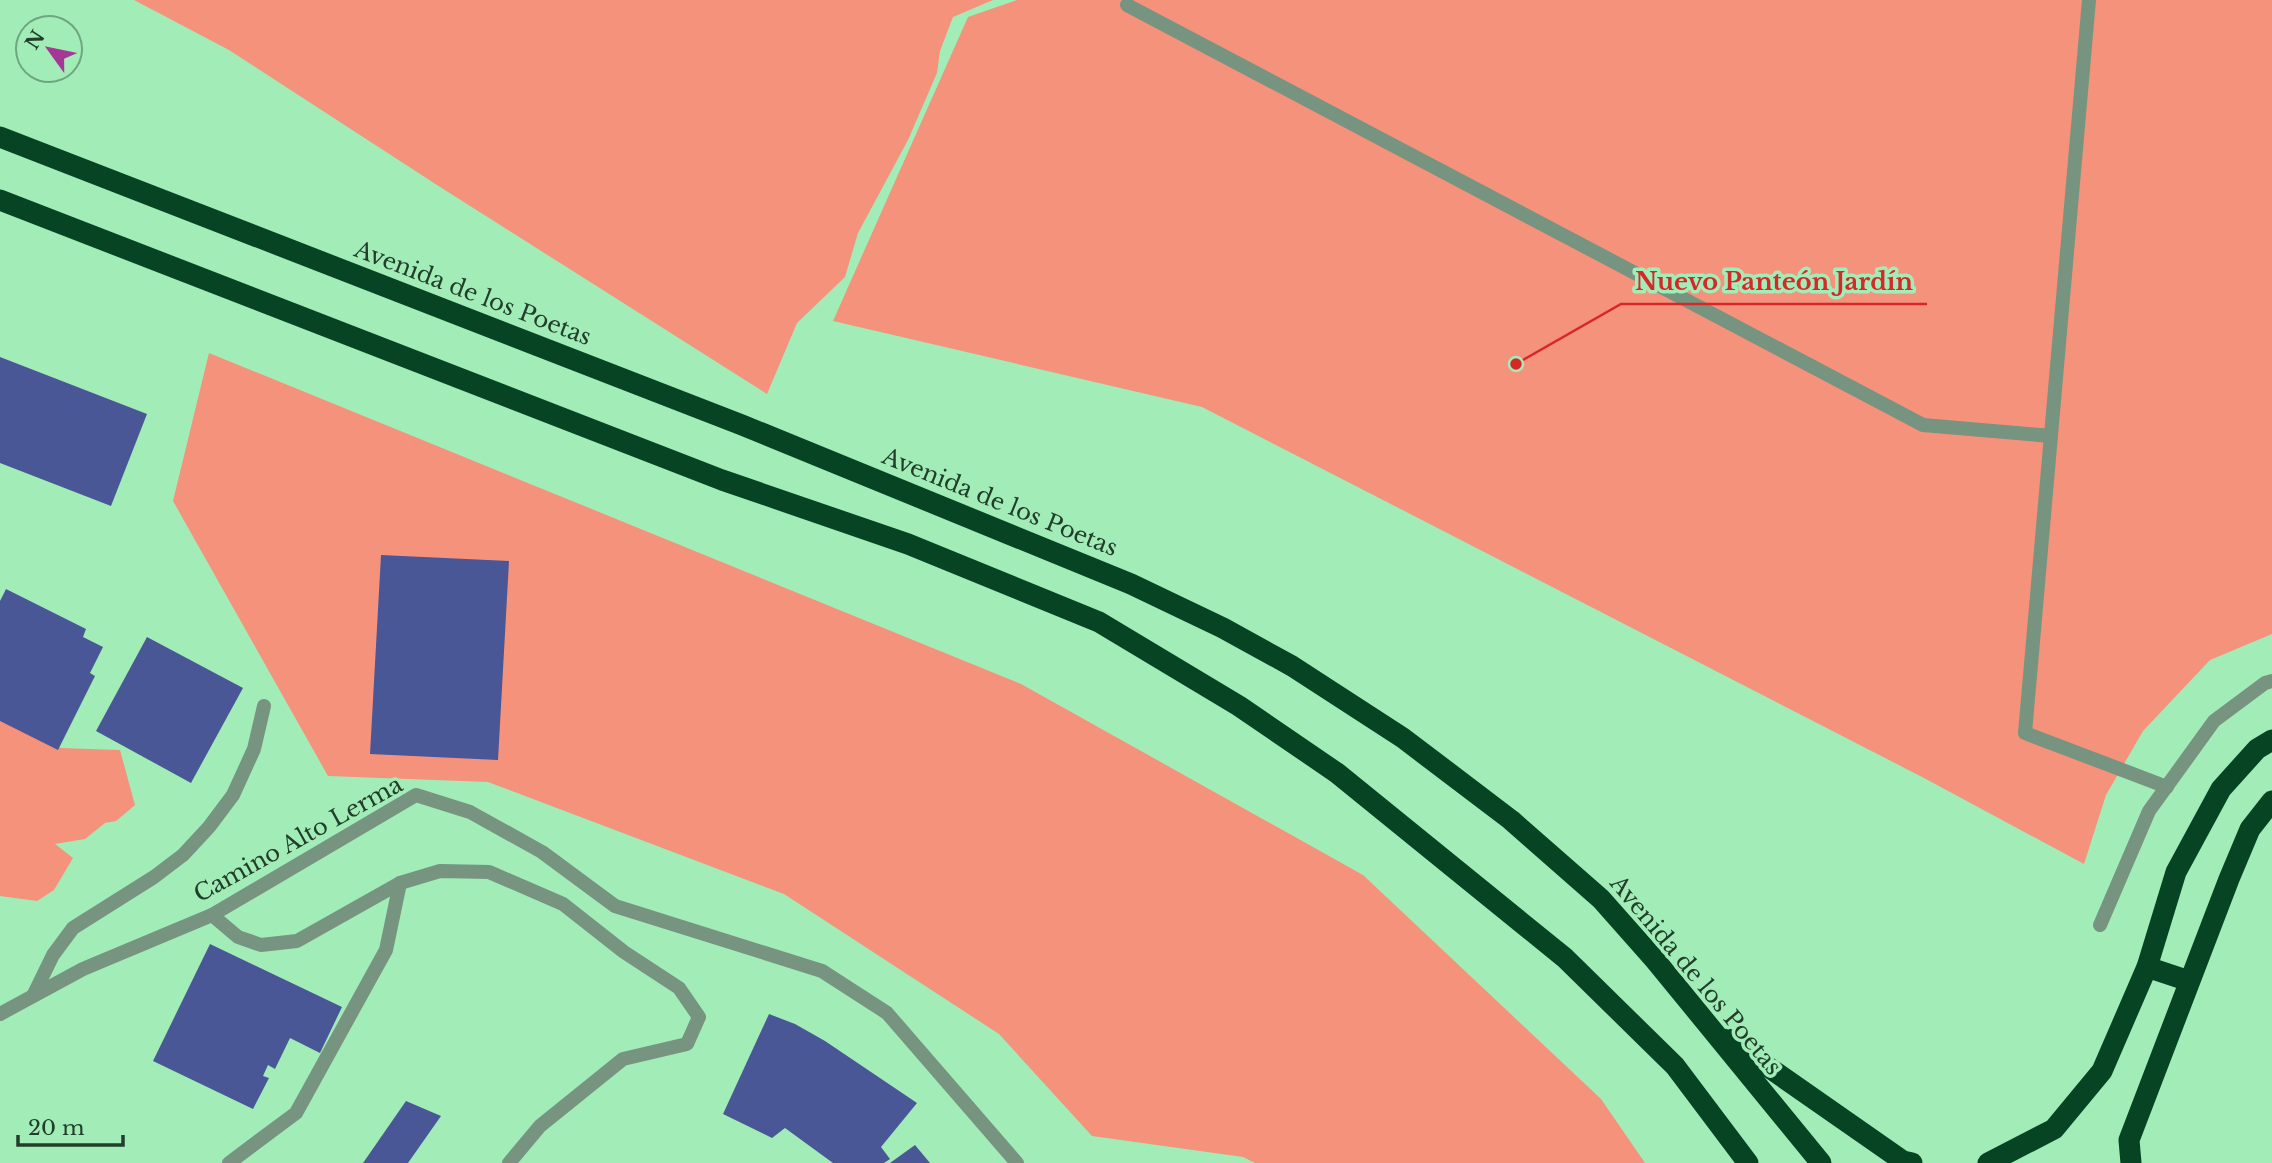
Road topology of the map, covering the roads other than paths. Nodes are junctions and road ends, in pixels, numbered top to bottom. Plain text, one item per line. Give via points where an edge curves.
1 (2089, 0) edge
2 (1127, 5) dead end
3 (0, 137) edge
4 (0, 200) edge
5 (2051, 436) junction
6 (2272, 681) edge
7 (264, 706) dead end
8 (2272, 740) edge
9 (2167, 787) junction
10 (2272, 801) edge
11 (400, 883) junction
12 (212, 915) junction
13 (2100, 925) dead end
14 (2147, 967) junction
15 (2189, 981) junction
16 (34, 994) junction
17 (0, 1014) edge
18 (1709, 1027) junction
19 (229, 1163) edge
20 (509, 1163) edge
21 (1017, 1163) edge
22 (1748, 1163) edge
23 (1821, 1163) edge
24 (1912, 1163) edge
25 (1988, 1163) edge
26 (2131, 1163) edge

1 - 5 street
2 - 5 street via 1923,425
3 - 18 highway, Avenida de los Poetas via 741,425 1131,584 1223,628 1292,666 1403,738 1511,820 1601,899
4 - 22 highway via 722,480 908,544 1098,622 1239,706 1336,773 1566,958 1675,1066
5 - 9 street via 2025,733
6 - 9 street via 2214,721
7 - 16 street via 254,749 233,795 209,827 183,855 74,928 52,955
8 - 14 highway via 2257,749 2221,789 2176,872
9 - 13 street via 2149,811
10 - 15 highway via 2250,829
11 - 12 street via 297,941 261,944 238,937
11 - 19 street via 386,950 296,1112
11 - 20 street via 440,871 489,872 562,904 679,988 699,1017 687,1044 623,1059 540,1126
12 - 16 street, Camino Alto Lerma
12 - 21 street, Camino Alto Lerma via 416,795 470,812 542,852 615,906 822,971 887,1013
14 - 15 highway
14 - 25 highway via 2102,1071 2054,1129
15 - 26 highway via 2129,1140
16 - 17 street, Camino Alto Lerma
18 - 23 highway, Avenida de los Poetas
18 - 24 highway

